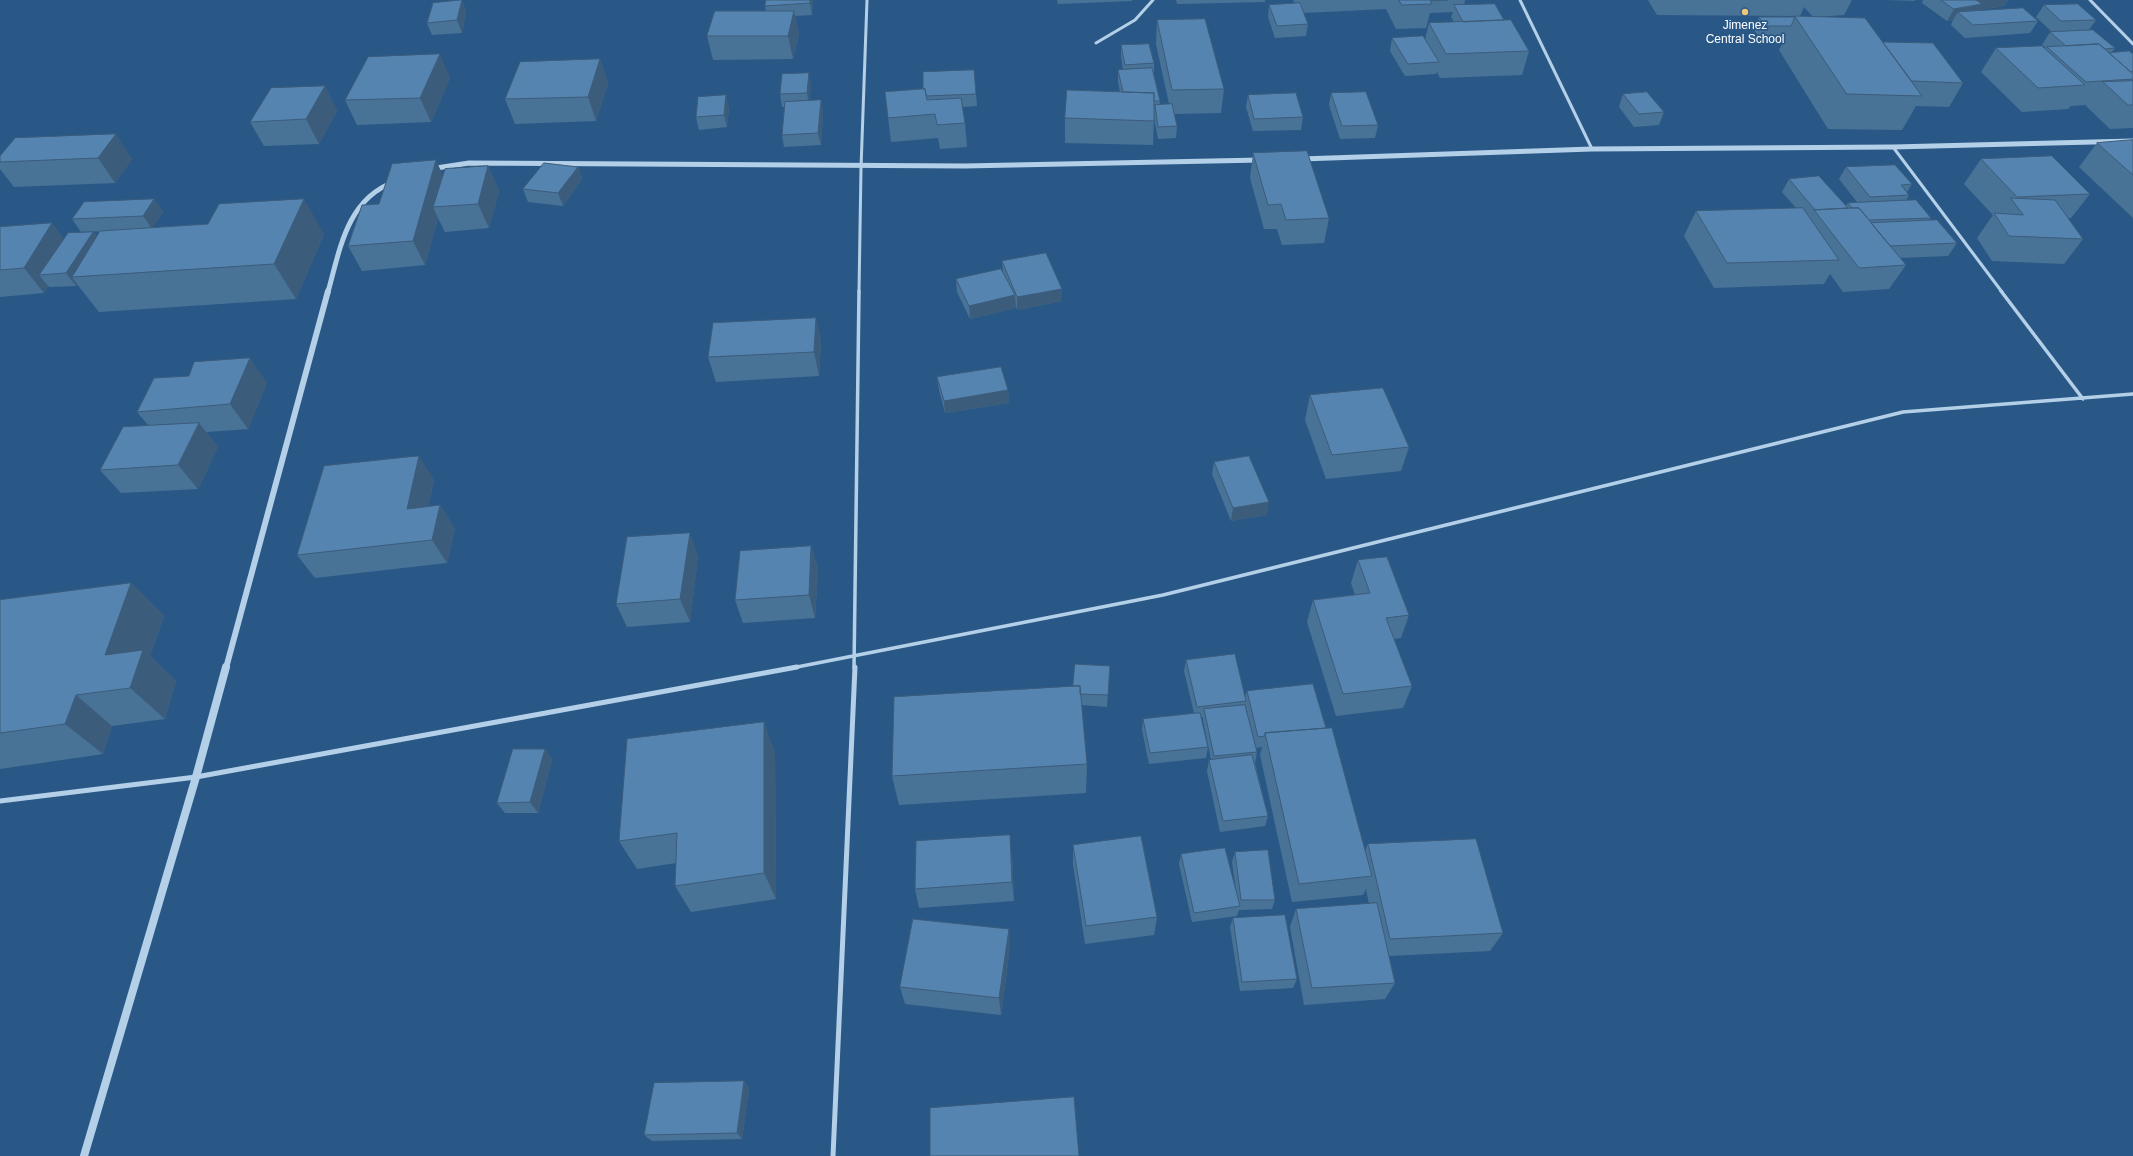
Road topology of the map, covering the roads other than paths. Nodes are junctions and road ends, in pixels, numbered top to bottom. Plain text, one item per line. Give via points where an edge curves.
1 (867, 0) edge
2 (1153, 0) edge
3 (1520, 0) edge
4 (2090, 0) edge
5 (1096, 43) dead end
6 (2133, 44) edge
7 (2133, 142) edge
8 (1893, 147) junction
9 (1592, 150) junction
10 (1297, 159) edge
11 (1266, 160) edge
12 (861, 168) junction
13 (423, 170) edge
14 (403, 178) edge
15 (2133, 394) edge
16 (2083, 399) junction
17 (855, 657) junction
18 (196, 777) junction
19 (0, 801) edge
20 (84, 1156) edge
21 (833, 1156) edge

1 - 12 street
2 - 5 street via 1146,13
3 - 9 street
4 - 6 street
7 - 8 street
8 - 9 street
8 - 16 street
9 - 10 street
11 - 12 street
12 - 13 street via 469,163
12 - 17 street
14 - 18 street via 383,186 357,208 344,233
15 - 16 street
16 - 17 street via 1903,412 1163,595
17 - 18 street
17 - 21 street
18 - 19 street
18 - 20 street

